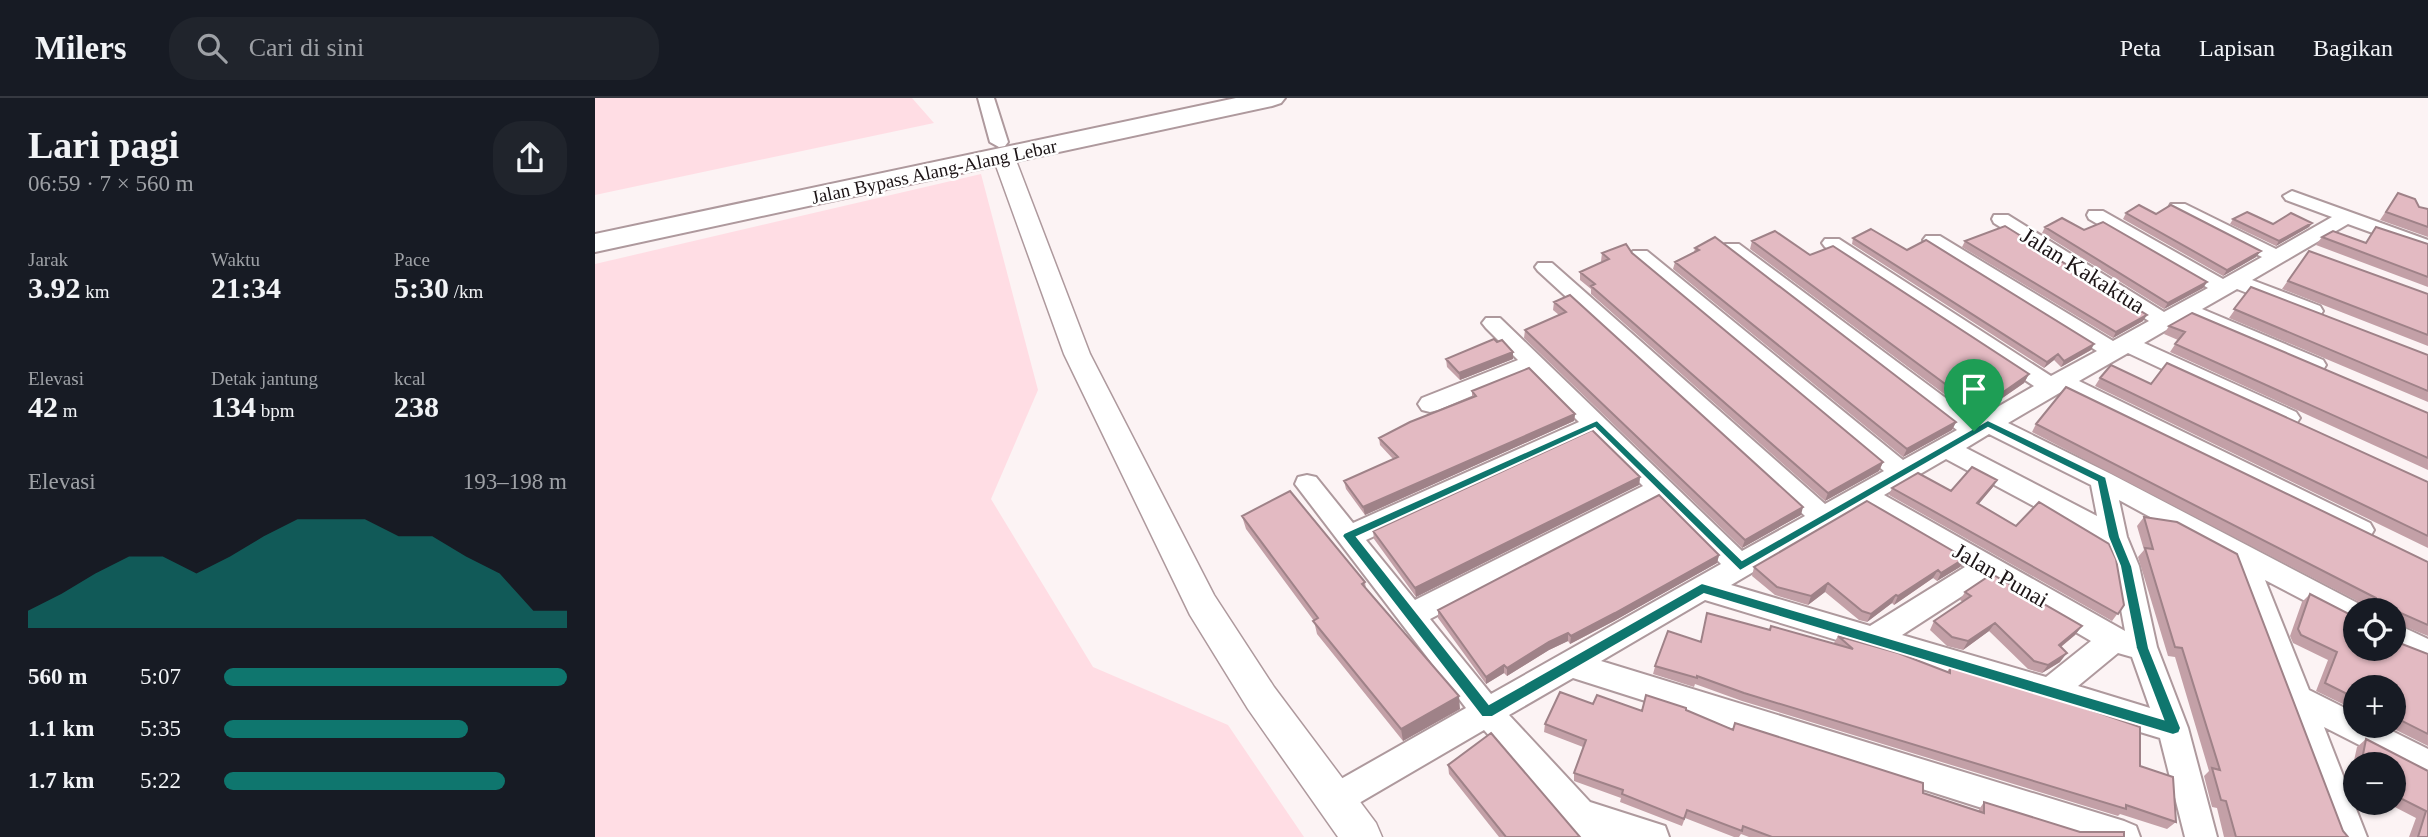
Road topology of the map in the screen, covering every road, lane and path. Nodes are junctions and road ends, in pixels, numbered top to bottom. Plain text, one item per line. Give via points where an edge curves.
1 (986, 98) edge
2 (1207, 98) edge
3 (1272, 98) edge
4 (1002, 154) junction
5 (2292, 196) dead end
6 (2178, 208) edge
7 (2096, 215) dead end
8 (2346, 218) junction
9 (2001, 219) dead end
10 (669, 220) junction
11 (595, 229) edge
12 (1933, 240) dead end
13 (595, 243) edge
14 (1832, 243) edge
15 (2428, 247) edge
16 (1732, 248) edge
17 (2283, 251) junction
18 (1640, 255) dead end
19 (2317, 256) edge
20 (1545, 267) dead end
21 (2230, 284) junction
22 (2175, 316) junction
23 (2339, 321) edge
24 (1493, 323) dead end
25 (2120, 347) junction
26 (1533, 362) junction
27 (2339, 375) edge
28 (2056, 384) junction
29 (1430, 404) dead end
30 (1597, 423) junction
31 (2302, 425) edge
32 (1981, 427) junction
33 (1946, 448) junction
34 (1902, 473) junction
35 (2102, 480) junction
36 (1307, 484) dead end
37 (1662, 487) junction
38 (1863, 495) junction
39 (1824, 518) junction
40 (1349, 536) junction
41 (2114, 537) junction
42 (2379, 539) edge
43 (2242, 556) junction
44 (1740, 566) junction
45 (1987, 566) junction
46 (1702, 588) junction
47 (2343, 609) edge
48 (1412, 615) junction
49 (1874, 638) junction
50 (2114, 640) junction
51 (2406, 641) edge
52 (2143, 648) junction
53 (2428, 653) edge
54 (1570, 664) junction
55 (2050, 691) junction
56 (2300, 699) junction
57 (1487, 712) junction
58 (2173, 728) junction
59 (2428, 765) edge
60 (1336, 799) junction
61 (1590, 826) edge
62 (1362, 837) edge
63 (1653, 837) edge
64 (2124, 837) edge
65 (2201, 837) edge
66 (2351, 837) edge

1 - 4 street
2 - 4 highway, Jalan Bypass Alang-Alang Lebar
3 - 4 highway, Jalan Bypass Alang-Alang Lebar
4 - 10 highway, Jalan Bypass Alang-Alang Lebar
4 - 60 street via 1077,354 1202,605 1261,698
5 - 8 street
6 - 17 street
7 - 21 street
8 - 15 street
8 - 17 street
9 - 22 street, Jalan Kakaktua
10 - 11 highway, Jalan Bypass Alang-Alang Lebar
10 - 13 highway, Jalan Bypass Alang-Alang Lebar
12 - 25 street
14 - 28 street
16 - 32 street
17 - 19 street
17 - 21 street
18 - 34 street
20 - 39 street
21 - 22 street
21 - 23 street
22 - 25 street
22 - 27 street, Jalan Kakaktua
24 - 26 street
25 - 28 street
25 - 31 street
26 - 29 street
26 - 30 street
28 - 32 street
28 - 42 street
30 - 37 street
30 - 40 street
32 - 33 street
32 - 35 street
33 - 34 street
33 - 41 street
34 - 38 street
35 - 41 street
35 - 43 street
36 - 40 street
37 - 44 street
37 - 48 street
38 - 39 street
38 - 45 street, Jalan Punai
39 - 44 street
40 - 48 street
41 - 52 street via 2126,566
43 - 47 street
43 - 56 street
44 - 46 street
45 - 49 street
45 - 50 street, Jalan Punai
46 - 49 street
46 - 54 street
48 - 57 street
49 - 55 street
50 - 52 street, Jalan Punai
50 - 55 street
51 - 53 street
52 - 58 street
54 - 57 street
54 - 64 street
55 - 58 street
56 - 59 street
56 - 66 street
57 - 60 street
57 - 61 street
58 - 65 street
60 - 62 street
61 - 63 street

